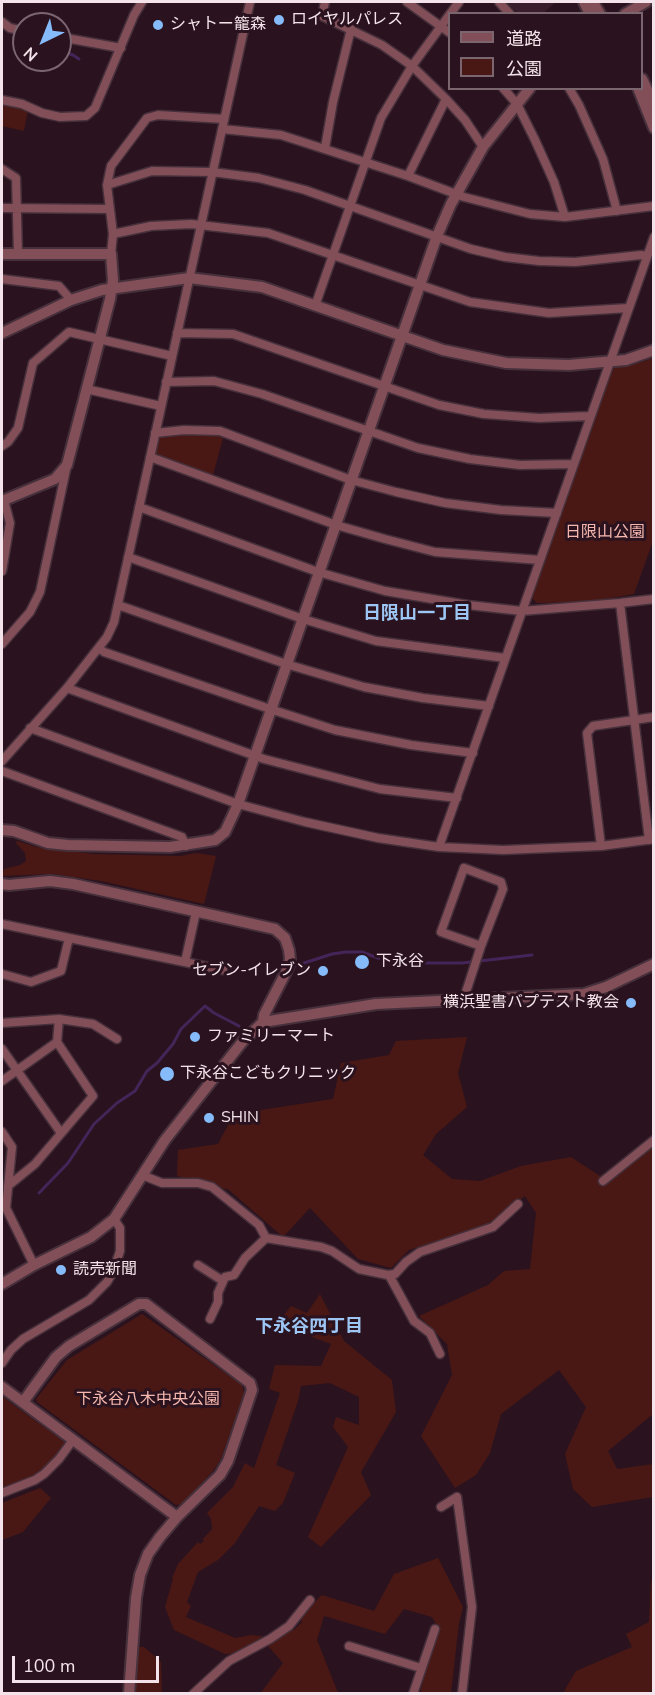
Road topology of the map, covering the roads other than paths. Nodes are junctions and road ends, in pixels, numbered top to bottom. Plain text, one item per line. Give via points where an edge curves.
1 (142, 2) edge
2 (250, 2) edge
3 (325, 2) edge
4 (407, 2) edge
5 (646, 2) edge
6 (628, 12) edge
7 (448, 17) edge
8 (442, 26) junction
9 (351, 29) junction
10 (448, 31) edge
11 (72, 39) edge
12 (121, 48) junction
13 (412, 66) junction
14 (643, 81) edge
15 (506, 90) edge
16 (528, 90) edge
17 (570, 90) edge
18 (639, 90) edge
19 (446, 99) junction
20 (2, 100) edge
21 (517, 104) junction
22 (654, 104) edge
23 (224, 119) junction
24 (654, 128) edge
25 (222, 129) junction
26 (483, 147) junction
27 (325, 148) junction
28 (366, 162) junction
29 (2, 169) edge
30 (212, 172) junction
31 (408, 176) junction
32 (107, 185) junction
33 (456, 194) junction
34 (349, 205) junction
35 (654, 206) edge
36 (2, 208) edge
37 (16, 208) junction
38 (109, 209) junction
39 (617, 211) junction
40 (565, 217) junction
41 (202, 225) junction
42 (113, 234) junction
43 (437, 236) junction
44 (654, 237) edge
45 (2, 254) edge
46 (18, 254) junction
47 (111, 254) junction
48 (333, 255) junction
49 (647, 256) junction
50 (189, 278) junction
51 (2, 279) edge
52 (420, 285) junction
53 (112, 288) junction
54 (71, 300) junction
55 (315, 306) junction
56 (628, 308) junction
57 (2, 333) edge
58 (177, 333) junction
59 (402, 336) junction
60 (99, 338) junction
61 (654, 350) edge
62 (172, 356) junction
63 (609, 361) junction
64 (166, 382) junction
65 (384, 385) junction
66 (86, 389) junction
67 (161, 406) junction
68 (590, 417) junction
69 (368, 432) junction
70 (155, 433) junction
71 (2, 446) edge
72 (150, 457) junction
73 (573, 464) junction
74 (68, 465) junction
75 (351, 480) junction
76 (3, 501) edge
77 (139, 507) junction
78 (557, 513) junction
79 (336, 525) junction
80 (128, 557) junction
81 (540, 560) junction
82 (2, 571) edge
83 (318, 572) junction
84 (654, 598) edge
85 (620, 603) junction
86 (118, 605) junction
87 (522, 611) junction
88 (303, 619) junction
89 (2, 644) edge
90 (99, 648) junction
91 (505, 658) junction
92 (286, 664) junction
93 (67, 688) junction
94 (489, 706) junction
95 (270, 709) junction
96 (654, 717) edge
97 (635, 720) junction
98 (30, 728) junction
99 (473, 753) junction
100 (254, 756) junction
101 (2, 761) edge
102 (2, 771) edge
103 (457, 798) junction
104 (238, 804) junction
105 (2, 830) edge
106 (651, 839) edge
107 (186, 846) junction
108 (601, 846) junction
109 (439, 847) junction
110 (2, 884) edge
111 (196, 912) junction
112 (2, 924) edge
113 (69, 938) junction
114 (480, 950) junction
115 (185, 962) junction
116 (654, 964) edge
117 (223, 970) dead end
118 (2, 974) edge
119 (465, 999) junction
120 (59, 1019) junction
121 (263, 1022) junction
122 (2, 1023) edge
123 (117, 1039) dead end
124 (57, 1042) junction
125 (2, 1049) edge
126 (17, 1069) junction
127 (2, 1080) edge
128 (2, 1132) edge
129 (61, 1133) junction
130 (654, 1140) edge
131 (6, 1173) edge
132 (142, 1175) junction
133 (603, 1181) dead end
134 (9, 1186) junction
135 (518, 1204) dead end
136 (114, 1219) junction
137 (266, 1238) junction
138 (34, 1265) junction
139 (198, 1265) dead end
140 (389, 1275) junction
141 (223, 1281) junction
142 (2, 1284) edge
143 (210, 1319) dead end
144 (440, 1354) dead end
145 (2, 1363) edge
146 (2, 1387) edge
147 (23, 1402) junction
148 (73, 1440) junction
149 (2, 1493) edge
150 (441, 1507) dead end
151 (177, 1517) junction
152 (310, 1600) dead end
153 (435, 1629) dead end
154 (349, 1646) dead end
155 (421, 1668) junction
156 (129, 1694) edge
157 (193, 1694) edge
158 (413, 1694) edge
159 (462, 1694) edge

1 - 12 street
2 - 23 street
3 - 9 street via 322,16
4 - 8 street
5 - 6 street
7 - 8 street
8 - 10 street
8 - 13 street
9 - 13 street
9 - 27 street
11 - 12 street
12 - 20 street via 95,108 86,116 60,117
13 - 19 street
13 - 28 street via 381,118
14 - 22 street
15 - 21 street
16 - 21 street
17 - 39 street via 603,159
18 - 24 street
19 - 26 street
19 - 31 street
21 - 26 street
21 - 40 street via 554,182
23 - 25 street
23 - 32 street via 158,115 147,118 111,166
25 - 27 street via 280,135
25 - 30 street
26 - 33 street
27 - 28 street
28 - 31 street
28 - 34 street
29 - 37 street via 16,178
30 - 32 street via 152,171
30 - 34 street via 259,178
30 - 41 street
31 - 33 street
32 - 38 street
33 - 40 street via 530,214
33 - 43 street
34 - 43 street
34 - 48 street
35 - 39 street
36 - 37 street
37 - 38 street
37 - 46 street
38 - 42 street
39 - 40 street
41 - 42 street via 151,226
41 - 48 street via 268,233
41 - 50 street
42 - 47 street
43 - 49 street via 471,249 540,261
43 - 52 street
44 - 49 street
45 - 46 street
46 - 47 street
47 - 53 street
48 - 52 street
48 - 55 street
49 - 56 street
50 - 53 street
50 - 55 street via 261,287
50 - 58 street
51 - 54 street via 59,286
52 - 56 street via 470,302 549,313
52 - 59 street
53 - 54 street
53 - 60 street
54 - 57 street
55 - 59 street
56 - 63 street
58 - 62 street
58 - 65 street via 233,334
59 - 63 street via 443,350 506,363 569,365
59 - 65 street
60 - 62 street
60 - 66 street
60 - 71 street via 69,333 33,363 18,428
61 - 63 street via 634,358
62 - 64 street
63 - 68 street
64 - 67 street
64 - 69 street via 214,381
65 - 68 street via 439,405 484,414
65 - 69 street
66 - 67 street
66 - 74 street
67 - 70 street
68 - 73 street
69 - 73 street via 470,459 520,465
69 - 75 street
70 - 72 street
70 - 75 street via 220,431
72 - 77 street
72 - 79 street
73 - 78 street
74 - 76 street via 55,479
74 - 89 street via 40,592 30,612
75 - 78 street via 445,503
75 - 79 street
76 - 82 street via 10,522
77 - 80 street
77 - 83 street
78 - 81 street
79 - 81 street via 435,552
79 - 83 street
80 - 86 street
80 - 88 street
81 - 87 street
83 - 87 street via 385,591
83 - 88 street
84 - 85 street
85 - 87 street
85 - 97 street
86 - 90 street via 111,629
86 - 92 street
87 - 91 street
88 - 91 street via 376,641
88 - 92 street
90 - 93 street
90 - 95 street
91 - 94 street
92 - 94 street via 364,687
92 - 95 street
93 - 98 street
93 - 100 street
94 - 99 street
95 - 99 street via 335,730
95 - 100 street
96 - 97 street
97 - 106 street
97 - 108 street via 593,726 587,733
98 - 101 street
98 - 104 street
99 - 103 street
100 - 103 street via 380,789
100 - 104 street
102 - 107 street via 183,837
103 - 109 street
104 - 107 street via 225,832 215,840
104 - 109 street via 378,838
105 - 107 street via 68,845
106 - 108 street
108 - 109 street via 502,850
110 - 111 street via 73,884
111 - 115 street
111 - 121 street via 275,929 285,938 288,968
112 - 113 street
113 - 115 street
113 - 118 street via 61,971 31,982
114 - 114 street via 503,889 501,882 464,868 441,932
114 - 119 street
115 - 117 street
116 - 119 street via 584,994
119 - 121 street via 376,1004
120 - 122 street
120 - 123 street via 93,1024
120 - 124 street
121 - 132 street via 243,1041
124 - 126 street
124 - 129 street via 93,1096
125 - 126 street
126 - 127 street
126 - 129 street
128 - 131 street via 12,1147
129 - 134 street via 35,1164
130 - 133 street
131 - 134 street
132 - 136 street
132 - 137 street via 162,1183 212,1186 259,1226
134 - 138 street via 6,1208
135 - 140 street via 493,1227 420,1252
136 - 138 street via 91,1237
136 - 145 street via 120,1228 120,1251 107,1282 89,1300 24,1339
137 - 140 street via 321,1247 359,1269
137 - 141 street via 234,1275
138 - 142 street
139 - 141 street
140 - 144 street via 414,1322 430,1333
141 - 143 street
146 - 147 street
147 - 148 street
147 - 151 street via 56,1357 69,1346 139,1304 146,1304 250,1383 252,1390 228,1461
148 - 149 street via 44,1474
148 - 151 street
150 - 159 street via 457,1497 472,1607
151 - 156 street via 148,1554 140,1575
152 - 157 street via 289,1626 229,1661
153 - 155 street
154 - 155 street
155 - 158 street

